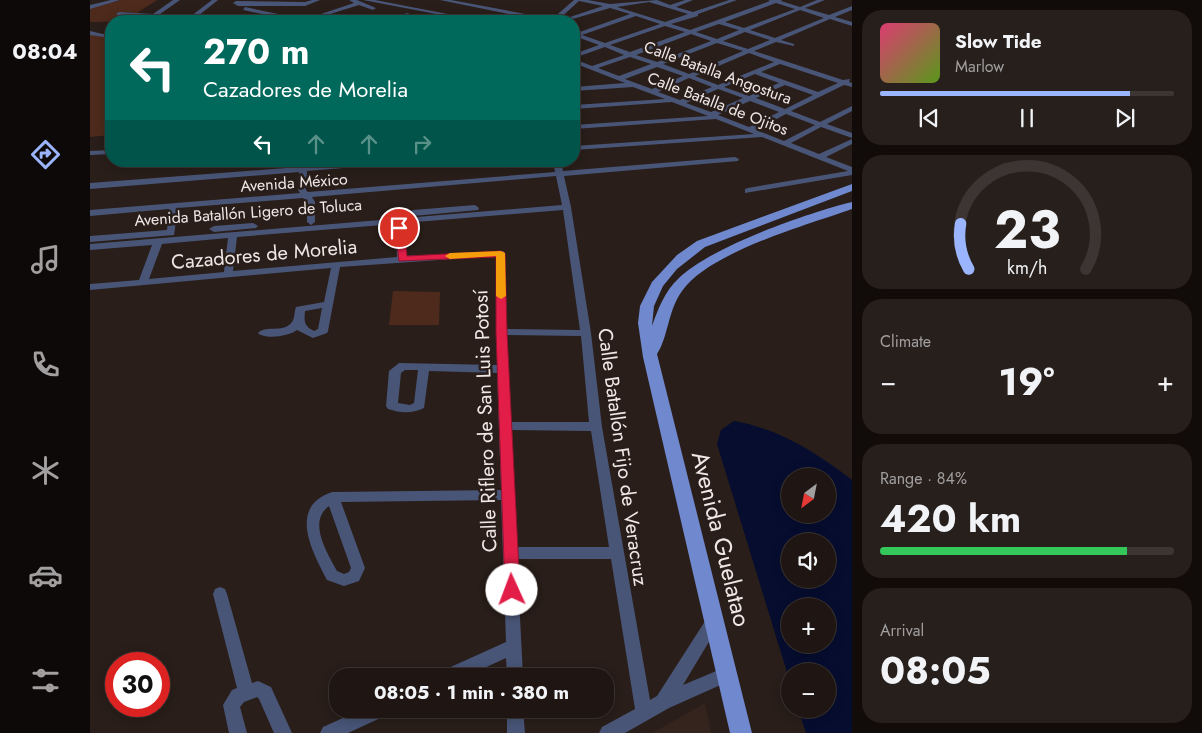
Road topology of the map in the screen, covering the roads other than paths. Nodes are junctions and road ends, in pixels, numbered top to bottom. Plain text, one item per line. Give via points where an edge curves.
1 (117, 0) edge
2 (177, 0) edge
3 (216, 0) edge
4 (311, 0) edge
5 (317, 0) edge
6 (366, 0) edge
7 (443, 0) edge
8 (579, 0) edge
9 (654, 0) edge
10 (690, 0) edge
11 (734, 0) edge
12 (822, 0) edge
13 (355, 1) edge
14 (650, 1) edge
15 (775, 1) edge
16 (236, 2) dead end
17 (283, 2) edge
18 (459, 2) junction
19 (245, 4) junction
20 (291, 4) junction
21 (300, 4) junction
22 (488, 4) dead end
23 (610, 6) junction
24 (90, 7) edge
25 (482, 7) junction
26 (671, 7) junction
27 (515, 8) dead end
28 (852, 8) edge
29 (800, 9) junction
30 (384, 11) dead end
31 (428, 11) junction
32 (509, 12) junction
33 (120, 14) dead end
34 (398, 14) dead end
35 (637, 14) junction
36 (694, 14) junction
37 (137, 15) edge
38 (155, 15) edge
39 (196, 15) edge
40 (270, 15) edge
41 (291, 15) edge
42 (319, 15) edge
43 (406, 15) edge
44 (417, 15) edge
45 (449, 15) edge
46 (524, 15) edge
47 (560, 15) edge
48 (580, 15) edge
49 (829, 18) junction
50 (720, 22) junction
51 (666, 24) junction
52 (852, 24) edge
53 (746, 30) junction
54 (692, 32) junction
55 (90, 33) edge
56 (580, 33) edge
57 (105, 36) edge
58 (580, 37) edge
59 (776, 40) junction
60 (718, 41) junction
61 (604, 45) junction
62 (784, 50) dead end
63 (749, 51) junction
64 (776, 53) dead end
65 (580, 54) edge
66 (630, 55) junction
67 (767, 57) junction
68 (781, 61) junction
69 (580, 63) edge
70 (656, 64) junction
71 (593, 68) junction
72 (755, 72) junction
73 (688, 76) junction
74 (852, 78) edge
75 (619, 79) junction
76 (785, 83) junction
77 (848, 83) edge
78 (634, 85) junction
79 (718, 86) junction
80 (580, 89) edge
81 (651, 92) junction
82 (819, 95) junction
83 (749, 98) junction
84 (676, 102) junction
85 (580, 108) edge
86 (852, 108) edge
87 (786, 112) junction
88 (714, 117) junction
89 (822, 124) junction
90 (580, 127) edge
91 (748, 130) junction
92 (763, 136) junction
93 (852, 136) edge
94 (852, 141) edge
95 (784, 144) junction
96 (580, 148) edge
97 (105, 152) edge
98 (90, 153) edge
99 (820, 158) junction
100 (734, 159) dead end
101 (283, 167) edge
102 (303, 167) edge
103 (558, 167) edge
104 (852, 171) edge
105 (559, 173) junction
106 (90, 186) edge
107 (852, 187) edge
108 (748, 191) dead end
109 (309, 196) junction
110 (567, 204) junction
111 (852, 205) edge
112 (174, 206) junction
113 (498, 210) junction
114 (90, 213) edge
115 (311, 222) junction
116 (399, 222) junction
117 (171, 233) junction
118 (233, 236) junction
119 (90, 239) edge
120 (158, 242) junction
121 (90, 247) edge
122 (501, 253) joint
123 (402, 259) junction
124 (336, 265) junction
125 (228, 275) junction
126 (143, 282) junction
127 (90, 287) edge
128 (328, 304) junction
129 (299, 322) junction
130 (501, 332) junction
131 (263, 333) dead end
132 (586, 333) junction
133 (650, 357) junction
134 (424, 367) dead end
135 (502, 369) junction
136 (506, 426) junction
137 (596, 427) junction
138 (508, 495) junction
139 (332, 497) junction
140 (511, 552) junction
141 (618, 552) junction
142 (220, 594) dead end
143 (714, 620) junction
144 (515, 646) junction
145 (467, 668) edge
146 (515, 668) edge
147 (728, 674) junction
148 (247, 692) junction
149 (663, 702) junction
150 (644, 712) junction
151 (362, 718) edge
152 (515, 718) edge
153 (238, 733) edge
154 (283, 733) edge
155 (329, 733) edge
156 (516, 733) edge
157 (608, 733) edge
158 (741, 733) edge

1 - 24 street
2 - 38 street
3 - 39 street
4 - 21 street
5 - 21 street
6 - 31 street
7 - 18 street
8 - 23 street
8 - 47 street
9 - 14 street
10 - 26 street
11 - 36 street
12 - 29 street
13 - 30 street
13 - 42 street
14 - 23 street
14 - 26 street
15 - 29 street
15 - 50 street
16 - 19 street
17 - 19 street
17 - 20 street
18 - 25 street
18 - 31 street
19 - 40 street via 243,8
20 - 21 street
20 - 41 street via 294,9
22 - 25 street
23 - 35 street
23 - 48 street
25 - 32 street
26 - 36 street
27 - 32 street
28 - 49 street
29 - 49 street
29 - 53 street
31 - 44 street
31 - 45 street
32 - 46 street
33 - 37 street
34 - 43 street
35 - 51 street
35 - 56 street
36 - 50 street
36 - 51 street
49 - 52 street
49 - 59 street
50 - 53 street
50 - 54 street
51 - 54 street
51 - 61 street
53 - 59 street
53 - 60 street
54 - 60 street
54 - 66 street
55 - 57 street
58 - 61 street, Calle Batalla Angostura
59 - 62 street via 792,45
59 - 63 street
60 - 63 street
60 - 70 street
61 - 65 street
61 - 66 street, Calle Batalla Angostura
63 - 67 street
63 - 73 street
64 - 67 street
66 - 70 street, Calle Batalla Angostura
66 - 71 street
67 - 68 street
68 - 72 street
68 - 77 street
69 - 71 street, Calle Batalla de Ojitos
70 - 73 street, Calle Batalla Angostura
70 - 75 street
71 - 75 street, Calle Batalla de Ojitos
72 - 76 street
72 - 79 street
73 - 79 street, Calle Batalla Angostura
73 - 81 street
74 - 77 street
75 - 78 street, Calle Batalla de Ojitos
76 - 82 street
76 - 83 street
77 - 82 street
78 - 80 street
78 - 81 street, Calle Batalla de Ojitos
79 - 83 street, Calle Batalla Angostura
79 - 84 street
81 - 84 street, Calle Batalla de Ojitos
82 - 87 street
83 - 87 street, Calle Batalla Angostura
83 - 88 street
84 - 85 street
84 - 88 street, Calle Batalla de Ojitos
86 - 89 street
87 - 89 street, Calle Batalla Angostura
87 - 91 street
88 - 90 street
88 - 91 street, Calle Batalla de Ojitos
89 - 93 street, Calle Batalla Angostura
89 - 95 street
91 - 92 street, Calle Batalla de Ojitos
92 - 95 street, Calle Batalla de Ojitos
92 - 96 street
94 - 99 street
95 - 99 street, Calle Batalla de Ojitos
97 - 98 street
99 - 104 street, Calle Batalla de Ojitos
100 - 105 street, Avenida México
101 - 106 street
102 - 109 street via 302,190
103 - 105 street, Calle Batallón Fijo de Veracruz
104 - 108 street
105 - 109 street, Avenida México
105 - 110 street, Calle Batallón Fijo de Veracruz
107 - 133 main road, Avenida Guelatao via 725,234 682,256 652,294 645,316
109 - 112 street, Avenida México
109 - 115 street
110 - 113 street, Avenida Batallón Ligero de Toluca
110 - 132 street, Calle Batallón Fijo de Veracruz
111 - 133 main road via 720,256 683,281 664,311
112 - 114 street, Avenida México
112 - 117 street
113 - 115 street, Avenida Batallón Ligero de Toluca
113 - 116 street, Avenida Batallón Ligero de Toluca
115 - 117 street, Avenida Batallón Ligero de Toluca
116 - 118 street, Avenida Batallón Ligero de Toluca
116 - 123 street
117 - 119 street, Avenida Batallón Ligero de Toluca
118 - 120 street, Avenida Batallón Ligero de Toluca
118 - 125 street
120 - 121 street, Avenida Batallón Ligero de Toluca
120 - 126 street
122 - 123 street, Cazadores de Morelia
122 - 130 street, Calle Riflero de San Luis Potosí
123 - 124 street, Cazadores de Morelia
124 - 125 street, Cazadores de Morelia
124 - 128 street
125 - 126 street, Cazadores de Morelia
126 - 127 street, Cazadores de Morelia
128 - 129 street via 302,307
128 - 129 street via 322,331 318,334 307,334
129 - 131 street via 289,332
130 - 132 street
130 - 135 street, Calle Riflero de San Luis Potosí
132 - 137 street, Calle Batallón Fijo de Veracruz
133 - 143 main road, Avenida Guelatao
134 - 135 street
135 - 136 street, Calle Riflero de San Luis Potosí
136 - 137 street
136 - 138 street, Calle Riflero de San Luis Potosí
137 - 141 street, Calle Batallón Fijo de Veracruz
138 - 139 street
138 - 140 street, Calle Riflero de San Luis Potosí
139 - 139 street via 322,503 315,515 312,535 332,576 349,579 354,577 358,568
140 - 141 street
140 - 144 street, Calle Riflero de San Luis Potosí
141 - 150 street, Calle Batallón Fijo de Veracruz
142 - 148 street
143 - 147 main road, Avenida Guelatao
143 - 149 street
144 - 145 street
144 - 146 street, Calle Riflero de San Luis Potosí
147 - 149 street
147 - 158 main road, Avenida Guelatao
148 - 153 street via 233,700 231,705
148 - 154 street via 262,690
149 - 150 street
150 - 157 street
151 - 155 street
152 - 156 street

